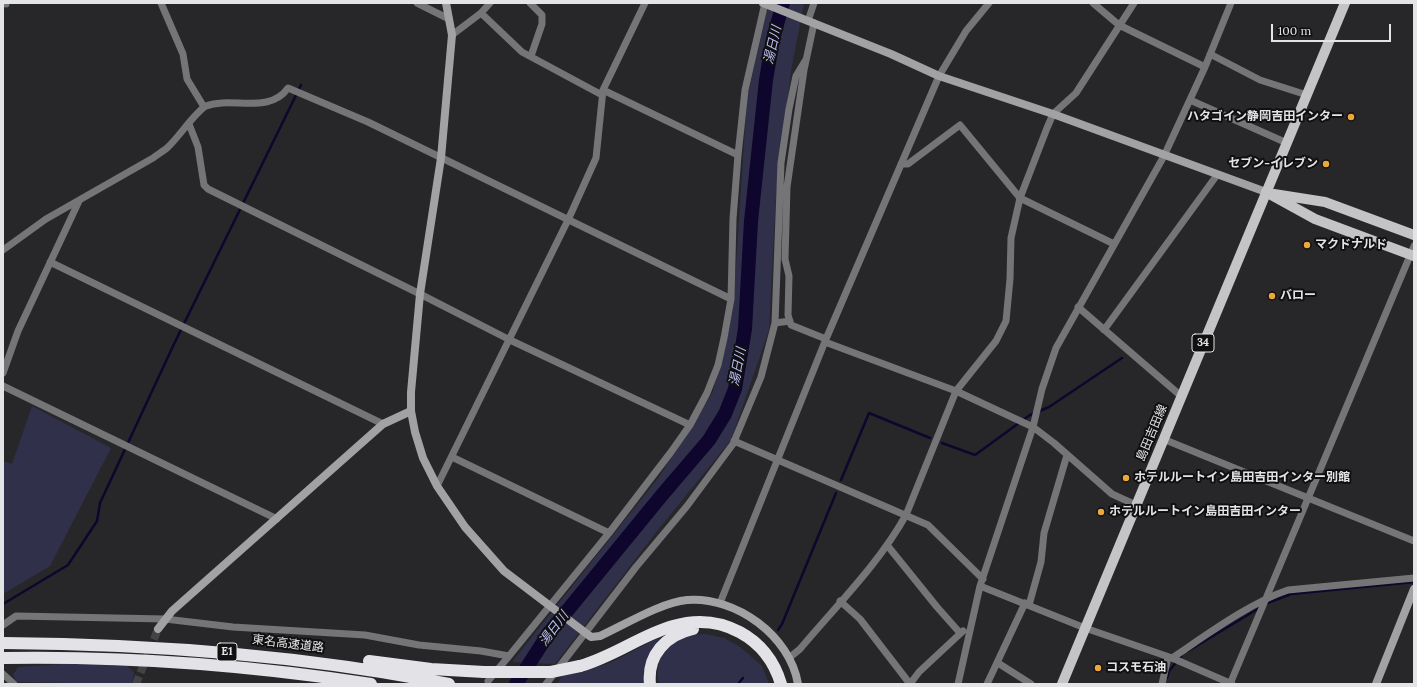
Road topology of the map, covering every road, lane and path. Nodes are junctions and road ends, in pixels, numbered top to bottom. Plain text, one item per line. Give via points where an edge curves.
1 (161, 3) edge
2 (417, 3) edge
3 (446, 3) edge
4 (490, 3) edge
5 (530, 3) edge
6 (645, 3) edge
7 (764, 3) edge
8 (989, 3) edge
9 (1093, 3) edge
10 (1134, 3) edge
11 (1231, 3) edge
12 (1345, 3) edge
13 (814, 4) edge
14 (481, 13) junction
15 (449, 19) junction
16 (810, 21) junction
17 (1119, 25) junction
18 (452, 35) junction
19 (1210, 54) junction
20 (531, 56) junction
21 (805, 61) junction
22 (1205, 67) junction
23 (939, 76) junction
24 (602, 92) junction
25 (1307, 95) junction
26 (1190, 100) junction
27 (204, 107) junction
28 (1053, 114) junction
29 (189, 124) junction
30 (1287, 143) junction
31 (738, 155) junction
32 (1164, 156) junction
33 (441, 158) junction
34 (901, 164) junction
35 (1217, 175) junction
36 (1266, 192) junction
37 (1020, 198) junction
38 (79, 201) junction
39 (568, 220) junction
40 (1414, 235) edge
41 (1114, 244) junction
42 (3, 250) edge
43 (1413, 252) edge
44 (50, 262) junction
45 (420, 294) junction
46 (731, 299) junction
47 (1078, 307) junction
48 (790, 321) junction
49 (774, 323) junction
50 (1104, 330) junction
51 (510, 340) junction
52 (826, 341) junction
53 (3, 373) edge
54 (3, 386) edge
55 (956, 391) junction
56 (1181, 396) junction
57 (411, 411) junction
58 (383, 424) junction
59 (690, 425) junction
60 (1030, 425) junction
61 (1163, 440) junction
62 (734, 441) junction
63 (1067, 455) junction
64 (452, 457) junction
65 (779, 461) junction
66 (437, 486) junction
67 (1308, 500) junction
68 (1136, 505) junction
69 (906, 515) junction
70 (277, 520) junction
71 (609, 533) junction
72 (1414, 541) edge
73 (887, 545) junction
74 (1414, 578) edge
75 (981, 583) junction
76 (1414, 589) edge
77 (840, 601) junction
78 (1264, 601) junction
79 (720, 603) junction
80 (1027, 604) junction
81 (551, 607) junction
82 (165, 619) junction
83 (3, 625) edge
84 (970, 626) junction
85 (1085, 628) junction
86 (158, 629) tunnel mouth
87 (960, 633) junction
88 (585, 634) junction
89 (3, 643) edge
90 (238, 652) junction
91 (509, 656) junction
92 (3, 658) edge
93 (789, 658) junction
94 (1171, 658) junction
95 (998, 663) junction
96 (3, 674) edge
97 (486, 677) junction
98 (14, 684) edge
99 (371, 684) edge
100 (449, 684) edge
101 (546, 684) edge
102 (650, 684) edge
103 (775, 684) edge
104 (781, 684) edge
105 (798, 684) edge
106 (910, 684) edge
107 (958, 684) edge
108 (987, 684) edge
109 (1031, 684) edge
110 (1062, 684) edge
111 (1162, 684) edge
112 (1230, 684) edge
113 (1376, 684) edge

1 - 27 street via 183,54 186,79
2 - 15 street
3 - 15 street
4 - 14 street
5 - 20 street via 542,15 542,24
6 - 24 street
7 - 16 street
7 - 31 street via 745,90
8 - 23 street via 966,31
9 - 17 street
10 - 17 street
11 - 19 street
12 - 25 main road, 島田吉田線 / 34
13 - 16 street
14 - 18 street
14 - 20 street via 522,52
15 - 18 street
16 - 21 street
16 - 23 street
17 - 22 street
17 - 28 street via 1076,93
18 - 33 street
19 - 22 street
19 - 25 street via 1260,80
20 - 24 street
21 - 48 street via 787,186 785,259 789,276
21 - 49 street via 796,76 782,163
22 - 26 street
23 - 28 street
23 - 34 street
24 - 31 street
24 - 39 street via 596,158
25 - 30 main road, 島田吉田線 / 34
26 - 30 street
26 - 32 street
27 - 29 street
27 - 33 street via 218,103 268,102 283,94 288,88 368,122
28 - 32 street
28 - 37 street
29 - 38 street via 169,146 153,158
29 - 45 street via 198,147 204,185 208,189
30 - 36 main road, 島田吉田線 / 34
31 - 46 street
32 - 35 street
32 - 41 street
33 - 39 street
33 - 45 street
34 - 37 street via 908,164 960,126
34 - 52 street
35 - 36 street
35 - 50 street
36 - 40 main road via 1324,202
36 - 43 main road via 1315,219
36 - 56 main road, 島田吉田線 / 34
37 - 41 street
37 - 55 street via 1011,238 1006,322 996,341
38 - 42 street via 46,219
38 - 44 street
39 - 46 street
39 - 51 street
41 - 47 street
43 - 67 street
44 - 53 street via 18,331
44 - 58 street
45 - 51 street
45 - 57 street
46 - 59 street via 718,365
47 - 50 street
47 - 60 street via 1056,348 1035,418
48 - 49 street
48 - 52 street via 791,325
49 - 62 street via 761,377
50 - 56 street
51 - 59 street
51 - 64 street
52 - 55 street
52 - 65 street
54 - 70 street
55 - 60 street
55 - 69 street
56 - 61 main road, 島田吉田線 / 34
57 - 58 street
57 - 66 street via 423,458
58 - 70 street
59 - 71 street
60 - 63 street
60 - 75 street
61 - 67 street
61 - 68 main road, 島田吉田線 / 34
62 - 65 street
62 - 88 street via 687,506
63 - 68 street via 1112,494
63 - 80 street via 1044,533 1041,562
64 - 66 street
64 - 71 street
65 - 69 street
65 - 79 street
66 - 81 street via 465,527 504,571
67 - 72 street
67 - 78 street
68 - 85 main road, 島田吉田線 / 34
69 - 73 street
69 - 75 street via 928,525
70 - 82 street
71 - 81 street
73 - 77 street
73 - 87 street
74 - 78 street via 1288,590
75 - 80 street
75 - 84 street
76 - 113 street
77 - 93 street via 800,649
77 - 106 street via 860,619
78 - 94 street
78 - 112 street
79 - 88 street via 687,600 658,608 600,636 591,637
79 - 93 street via 759,623 776,639
80 - 85 street
80 - 95 street
81 - 88 street
81 - 91 street
82 - 83 street via 16,616
82 - 86 street
82 - 91 street via 233,627 365,635 419,645
84 - 87 street
84 - 107 street
85 - 94 street
85 - 110 main road, 島田吉田線 / 34
87 - 106 street
88 - 101 street
89 - 90 highway, 東名高速道路 / E1 via 120,645
90 - 97 highway via 369,661
90 - 100 highway, 東名高速道路 / E1 via 362,668
91 - 97 street
92 - 99 highway, E1 via 183,662
93 - 105 street via 796,672
94 - 111 street
94 - 112 street
95 - 108 street
95 - 109 street
96 - 98 street
97 - 104 highway, bridge via 550,672 580,666 606,657 674,625 710,622 732,627 755,641 773,663
102 - 103 highway via 651,664 661,646 678,633 697,628 731,634 750,646 765,662

